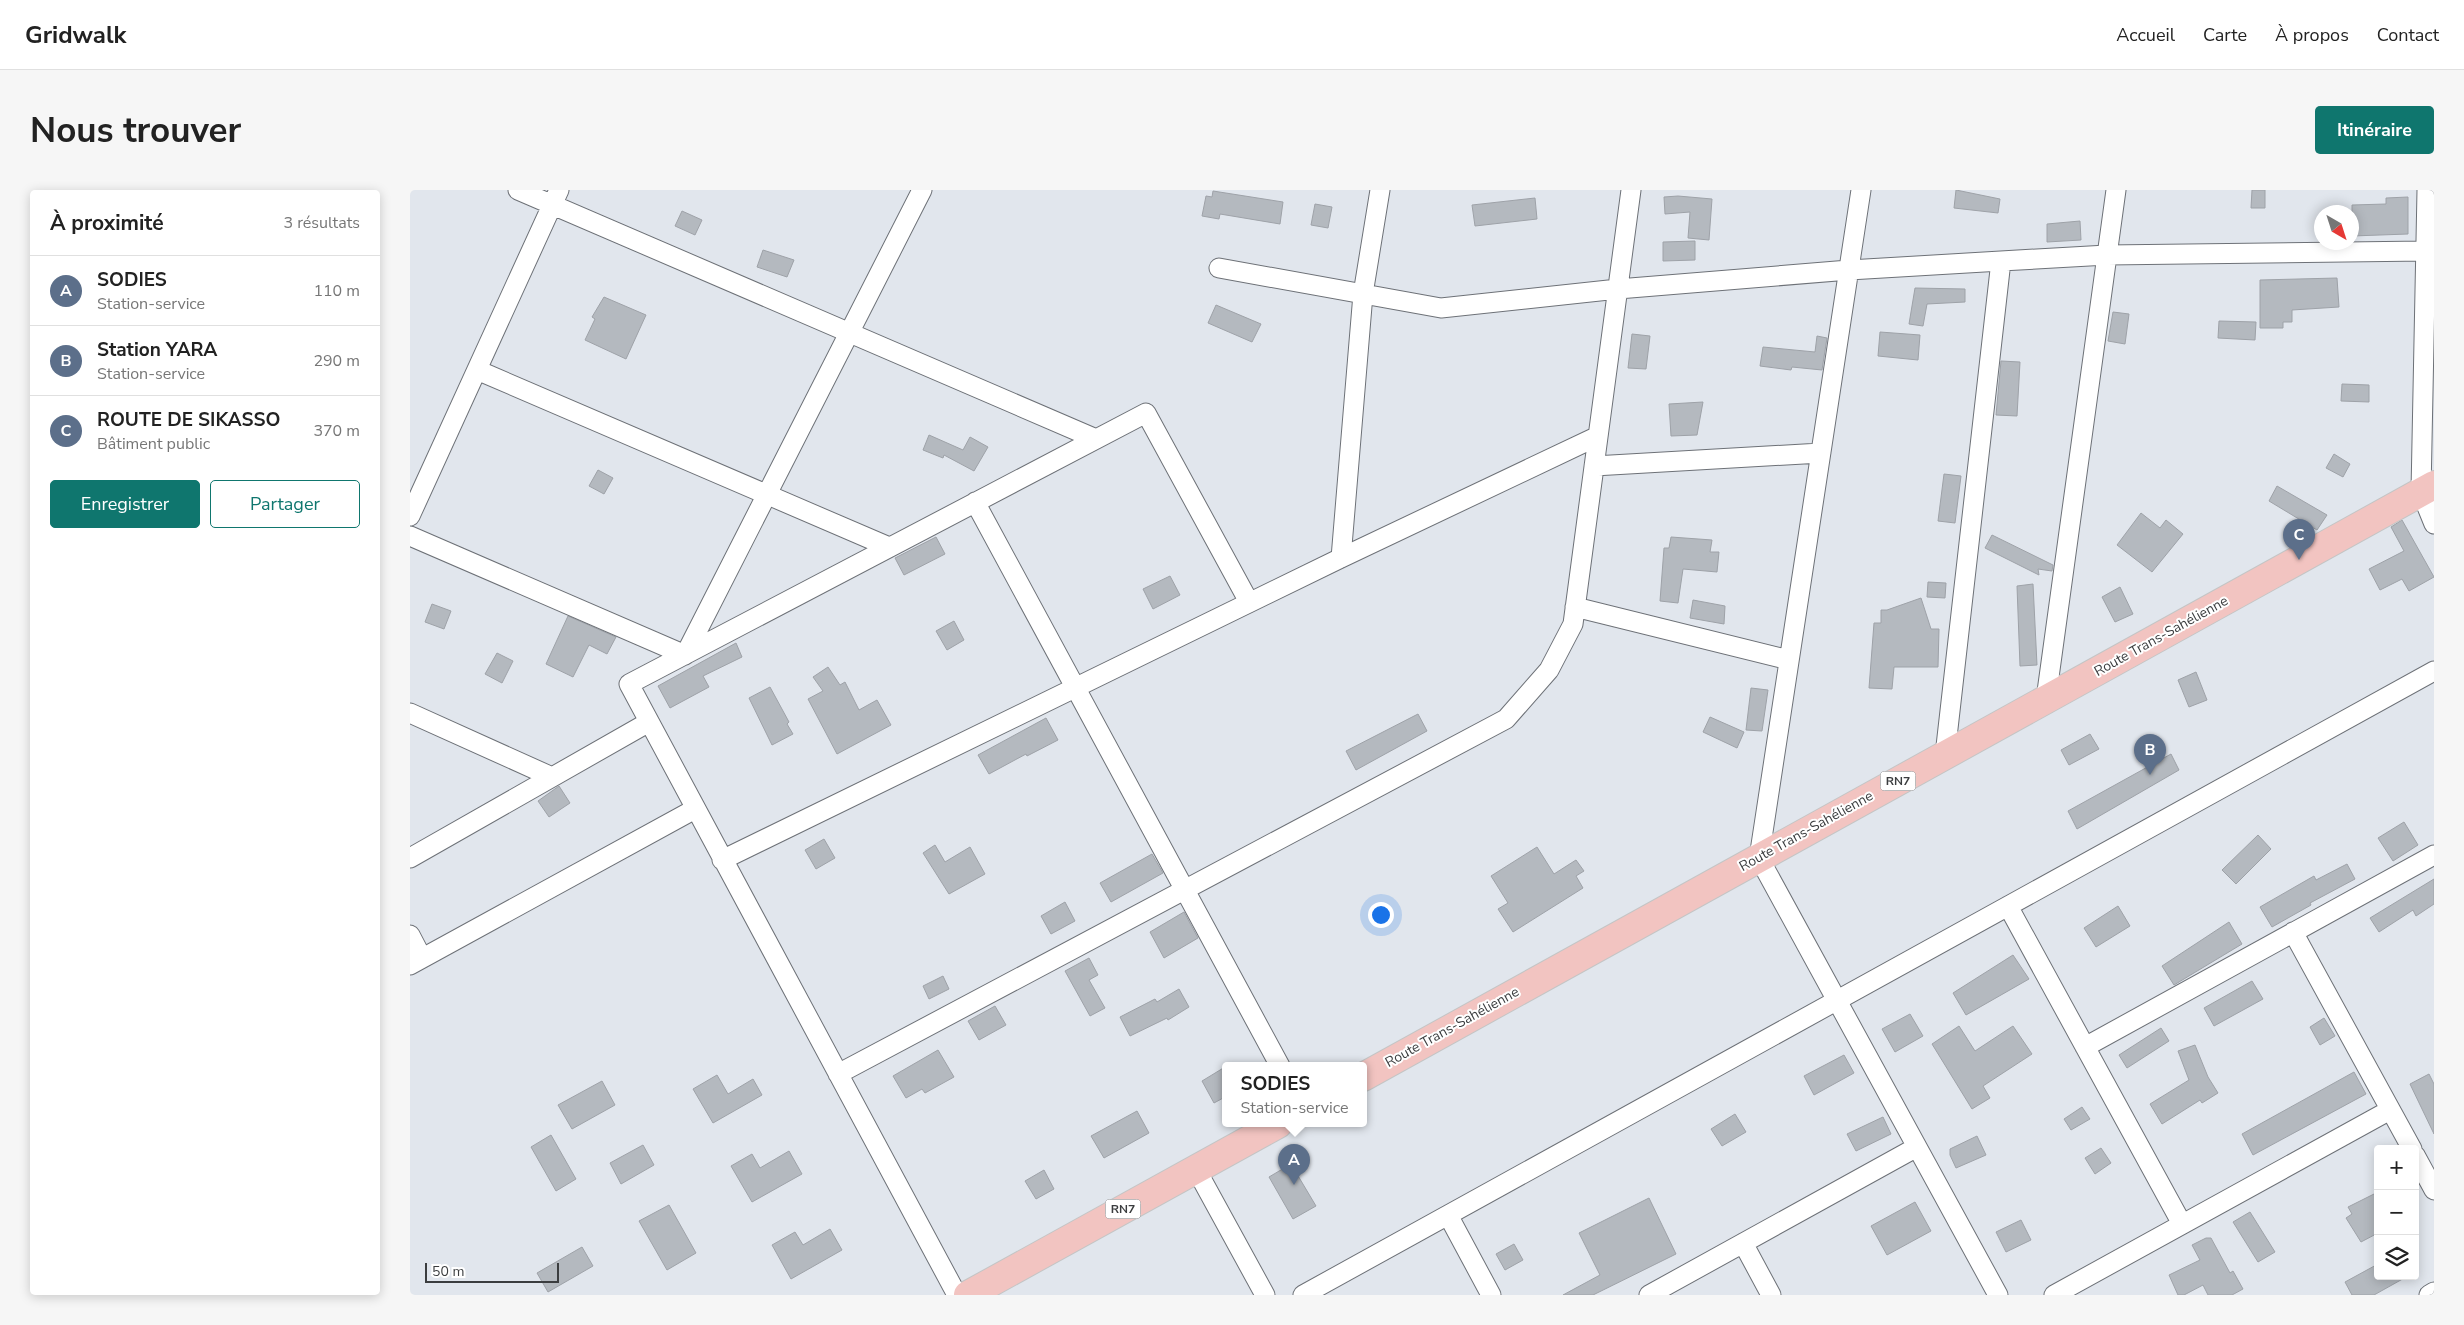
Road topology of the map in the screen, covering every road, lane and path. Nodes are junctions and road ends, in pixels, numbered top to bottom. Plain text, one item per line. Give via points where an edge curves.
1 (518, 190) edge
2 (922, 190) edge
3 (1380, 190) edge
4 (1631, 190) edge
5 (1861, 190) edge
6 (2116, 190) edge
7 (2426, 190) edge
8 (556, 197) edge
9 (2425, 251) junction
10 (2107, 255) junction
11 (2001, 261) junction
12 (1219, 268) dead end
13 (1849, 270) junction
14 (1618, 290) junction
15 (1362, 294) junction
16 (849, 333) junction
17 (477, 370) junction
18 (1598, 436) junction
19 (1096, 439) junction
20 (1821, 453) junction
21 (1594, 466) junction
22 (2427, 489) edge
23 (766, 495) junction
24 (975, 502) junction
25 (410, 516) edge
26 (2434, 524) edge
27 (410, 536) edge
28 (889, 547) junction
29 (1341, 558) junction
30 (1249, 602) junction
31 (1575, 607) junction
32 (684, 655) junction
33 (1789, 660) junction
34 (2434, 670) edge
35 (1075, 687) junction
36 (2046, 699) junction
37 (410, 713) edge
38 (649, 722) junction
39 (1945, 754) junction
40 (552, 777) junction
41 (695, 809) junction
42 (2434, 855) edge
43 (410, 858) edge
44 (1759, 858) junction
45 (722, 860) junction
46 (1185, 890) junction
47 (2008, 906) junction
48 (2293, 932) junction
49 (410, 935) edge
50 (416, 961) edge
51 (1836, 1000) junction
52 (2085, 1047) junction
53 (1278, 1062) edge
54 (838, 1074) junction
55 (1367, 1075) edge
56 (2390, 1110) junction
57 (1273, 1127) edge
58 (2410, 1145) edge
59 (1917, 1147) junction
60 (2419, 1162) edge
61 (1196, 1169) junction
62 (2434, 1190) edge
63 (1448, 1215) junction
64 (2182, 1224) junction
65 (1743, 1243) junction
66 (2434, 1292) edge
67 (957, 1295) edge
68 (968, 1295) edge
69 (1265, 1295) edge
70 (1303, 1295) edge
71 (1491, 1295) edge
72 (1648, 1295) edge
73 (1771, 1295) edge
74 (1998, 1295) edge
75 (2054, 1295) edge
76 (2429, 1295) edge

1 - 8 street
2 - 16 street
3 - 15 street
4 - 14 street
5 - 13 street
6 - 10 street
7 - 9 street
8 - 16 street
8 - 17 street
9 - 10 street
9 - 22 street
10 - 11 street
10 - 36 street
11 - 13 street
11 - 39 street
12 - 15 street
13 - 14 street
13 - 20 street
14 - 15 street via 1442,308
14 - 18 street
15 - 29 street
16 - 19 street
16 - 23 street
17 - 23 street
17 - 25 street
18 - 21 street
18 - 29 street
19 - 24 street
19 - 30 street via 1146,413
20 - 21 street
20 - 33 street
21 - 31 street
22 - 26 street
22 - 36 highway, Route Trans-Sahélienne / RN7
23 - 28 street
23 - 32 street
24 - 28 street
24 - 35 street
27 - 32 street
28 - 32 street
29 - 30 street
30 - 35 street
31 - 33 street
31 - 46 street via 1573,624 1549,670 1506,719
32 - 38 street via 629,684
33 - 44 street
34 - 47 street
35 - 45 street
35 - 46 street
36 - 39 highway, Route Trans-Sahélienne / RN7
37 - 40 street
38 - 40 street
38 - 41 street
39 - 44 highway, Route Trans-Sahélienne / RN7
40 - 43 street
41 - 45 street
41 - 50 street
42 - 48 street
44 - 51 street
44 - 55 highway, Route Trans-Sahélienne / RN7
45 - 54 street
46 - 53 street
46 - 54 street
47 - 51 street
47 - 52 street
48 - 52 street
48 - 56 street
49 - 50 street
51 - 59 street
51 - 63 street
52 - 64 street
54 - 67 street
56 - 58 street
56 - 64 street
57 - 61 highway, RN7
59 - 65 street
59 - 74 street
60 - 62 street
61 - 68 highway, RN7
61 - 69 street
63 - 70 street
63 - 71 street
64 - 75 street
65 - 72 street
65 - 73 street
66 - 76 street

